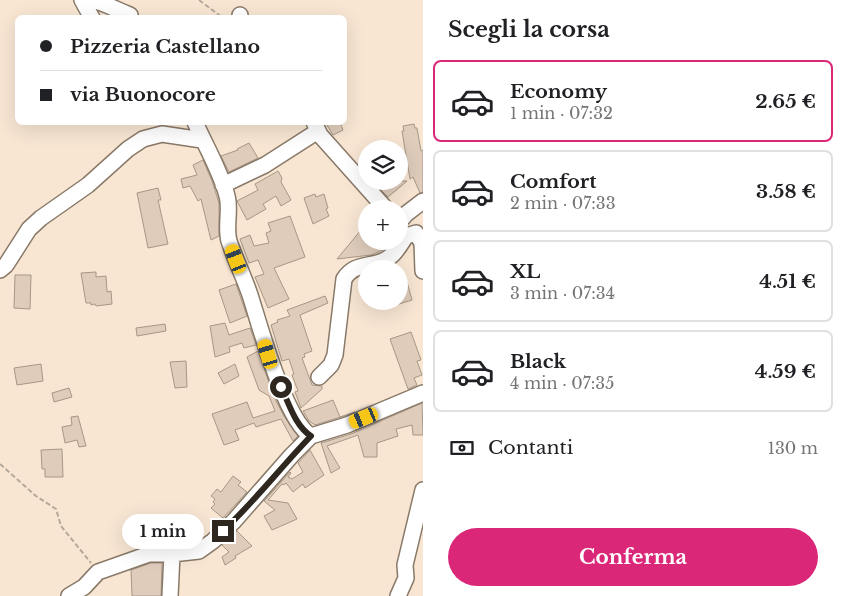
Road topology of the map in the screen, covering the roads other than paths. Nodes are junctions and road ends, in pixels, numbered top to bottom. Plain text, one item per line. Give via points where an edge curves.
1 (82, 0) edge
2 (91, 0) edge
3 (129, 11) edge
4 (90, 15) edge
5 (196, 125) edge
6 (316, 127) edge
7 (202, 140) junction
8 (223, 185) junction
9 (378, 200) edge
10 (423, 201) edge
11 (408, 212) edge
12 (408, 227) edge
13 (420, 235) edge
14 (0, 270) edge
15 (423, 271) edge
16 (319, 377) dead end
17 (423, 393) edge
18 (311, 436) junction
19 (423, 490) edge
20 (172, 554) junction
21 (69, 596) edge
22 (170, 596) edge
23 (398, 596) edge

1 - 4 street
2 - 3 street
5 - 7 street
6 - 8 street via 265,165
6 - 9 street
7 - 8 street
7 - 14 street via 162,134 143,139 128,148 88,185 29,229 6,266
8 - 18 street via 228,198 230,242 273,370 297,422
10 - 11 street
12 - 13 street
13 - 15 street
13 - 16 street via 406,236 396,252 386,260 349,270 344,279 335,355 331,365
17 - 18 street via 347,425
18 - 20 street via 212,541 199,551
19 - 23 street via 406,578
20 - 21 street via 149,554 98,572 84,587
20 - 22 street

